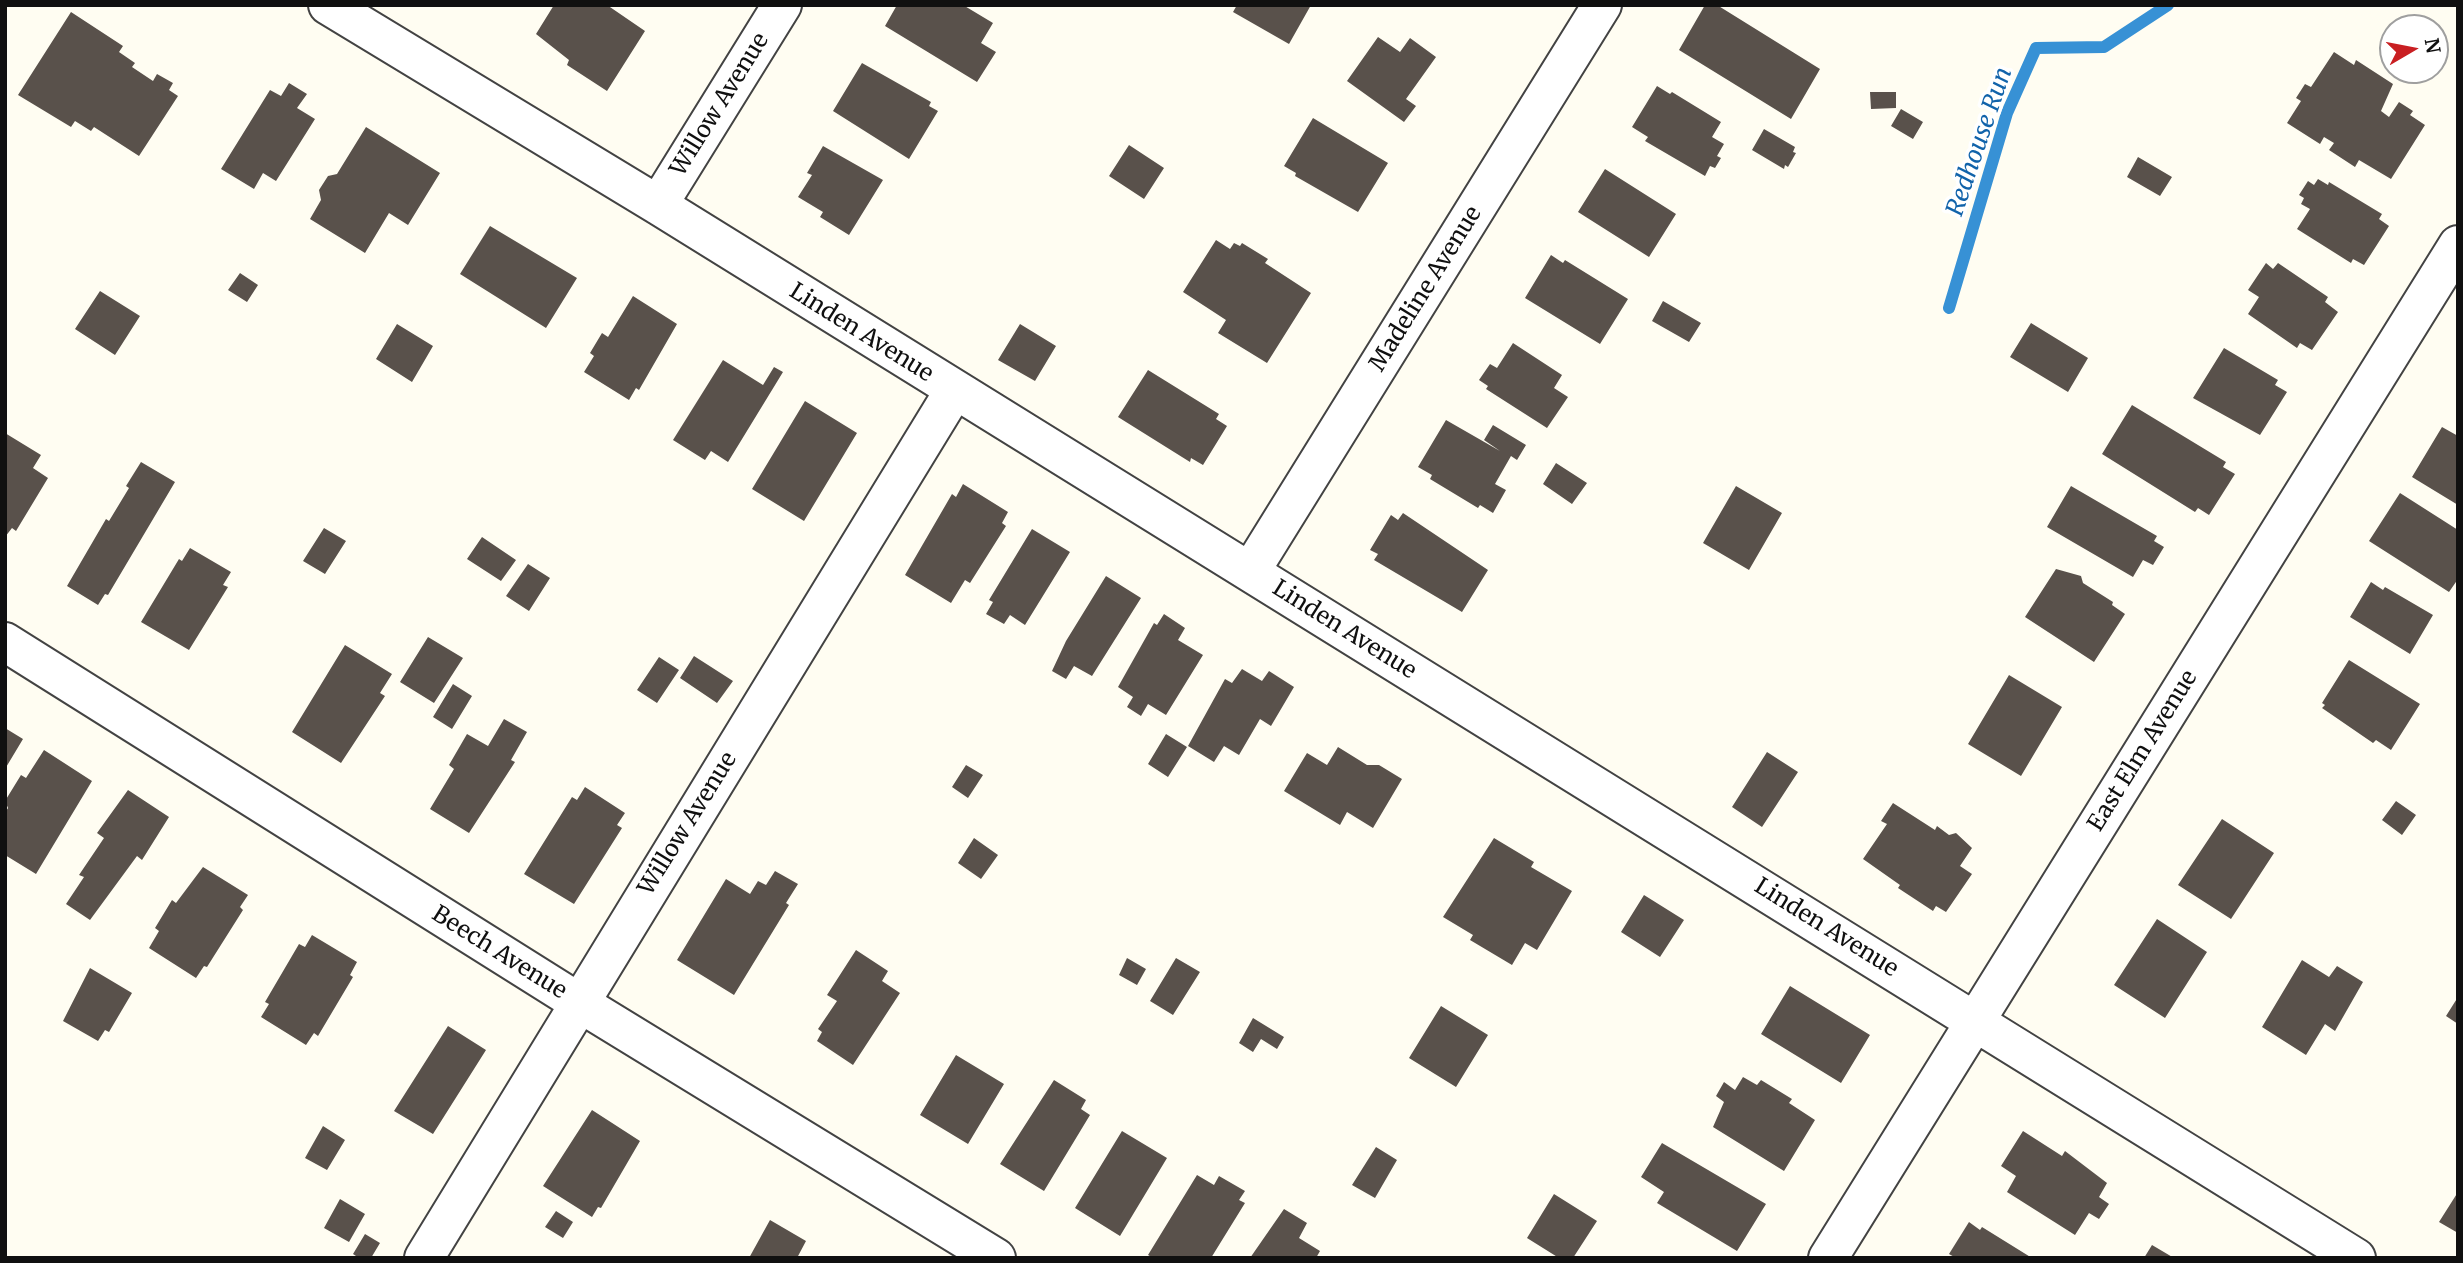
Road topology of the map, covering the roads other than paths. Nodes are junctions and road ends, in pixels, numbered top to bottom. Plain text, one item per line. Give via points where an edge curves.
1 (328, 5) edge
2 (782, 5) edge
3 (1602, 5) edge
4 (658, 205) junction
5 (2458, 245) edge
6 (954, 391) junction
7 (1250, 572) junction
8 (5, 642) edge
9 (578, 1002) junction
10 (1974, 1021) junction
11 (424, 1258) edge
12 (996, 1258) edge
13 (1828, 1258) edge
14 (2356, 1258) edge

1 - 4 street, Linden Avenue
2 - 4 street, Willow Avenue
3 - 7 street, Madeline Avenue
4 - 6 street, Linden Avenue
5 - 10 street, East Elm Avenue
6 - 7 street, Linden Avenue
6 - 9 street, Willow Avenue
7 - 10 street, Linden Avenue
8 - 9 street, Beech Avenue
9 - 11 street, Willow Avenue
9 - 12 street, Beech Avenue
10 - 13 street, East Elm Avenue
10 - 14 street, Linden Avenue

